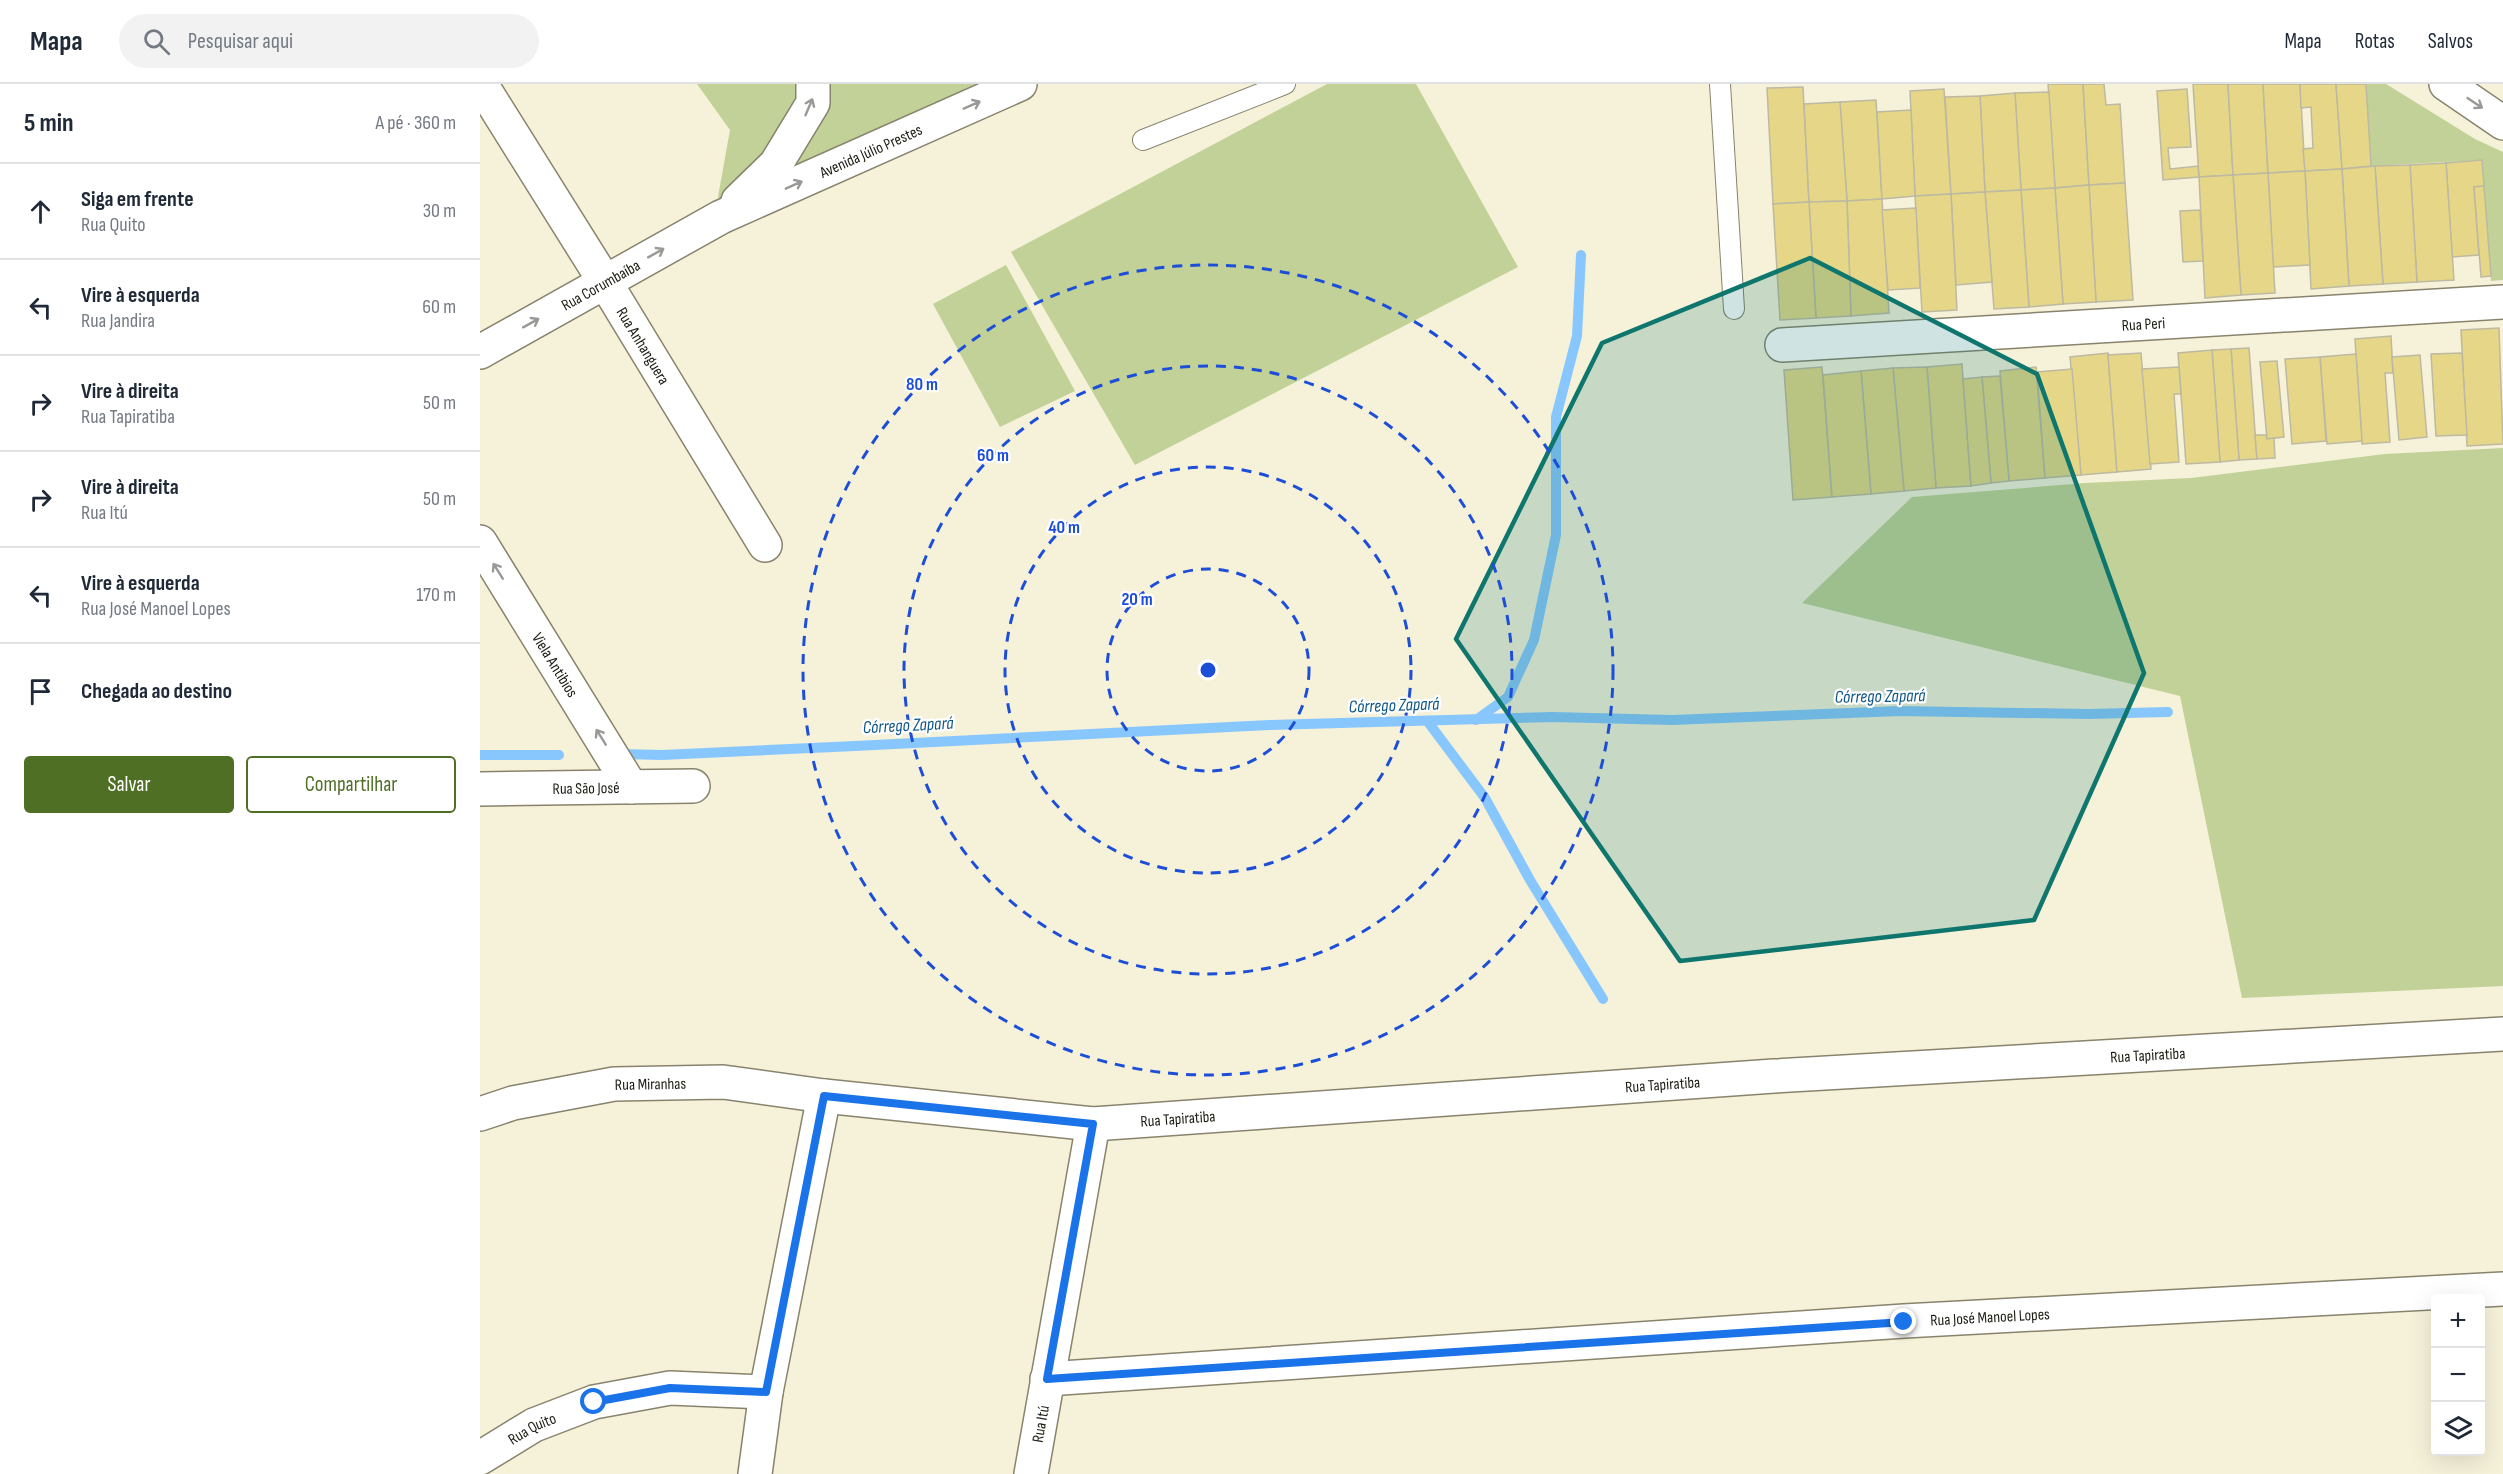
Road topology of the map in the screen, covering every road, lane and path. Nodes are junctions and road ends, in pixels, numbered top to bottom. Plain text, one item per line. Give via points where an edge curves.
1 (481, 84) edge
2 (813, 84) edge
3 (1020, 84) edge
4 (1285, 84) edge
5 (1720, 84) edge
6 (2446, 84) edge
7 (2503, 123) edge
8 (1143, 141) dead end
9 (721, 217) junction
10 (605, 282) junction
11 (2503, 302) edge
12 (1734, 309) dead end
13 (1782, 345) dead end
14 (480, 352) edge
15 (480, 542) edge
16 (765, 545) dead end
17 (693, 786) dead end
18 (631, 787) junction
19 (480, 789) edge
20 (2503, 1034) edge
21 (824, 1096) junction
22 (480, 1114) edge
23 (1093, 1124) junction
24 (2503, 1289) edge
25 (1047, 1379) junction
26 (766, 1392) junction
27 (480, 1458) edge
28 (755, 1474) edge
29 (1031, 1474) edge

1 - 10 street, Rua Anhanguera
9 -> 2 street via 776,164 813,104
9 -> 3 street, Avenida Júlio Prestes
4 - 8 lane
5 - 12 lane
6 -> 7 street
10 -> 9 street, Rua Corumbaíba
14 -> 10 street, Rua Corumbaíba
10 - 16 street, Rua Anhanguera
11 - 13 street, Rua Peri
18 -> 15 street, Viela Antibios
17 - 18 street, Rua São José
18 - 19 street, Rua São José
20 - 23 street, Rua Tapiratiba via 1750,1077
21 - 22 street, Rua Miranhas via 723,1082 614,1084 513,1103
21 - 23 street, Rua Tapiratiba
21 - 26 street
23 - 25 street, Rua Itú
24 - 25 street, Rua José Manoel Lopes via 1915,1321
25 - 29 street, Rua Itú
26 - 27 street, Rua Quito via 670,1388 594,1402 534,1425
26 - 28 street

